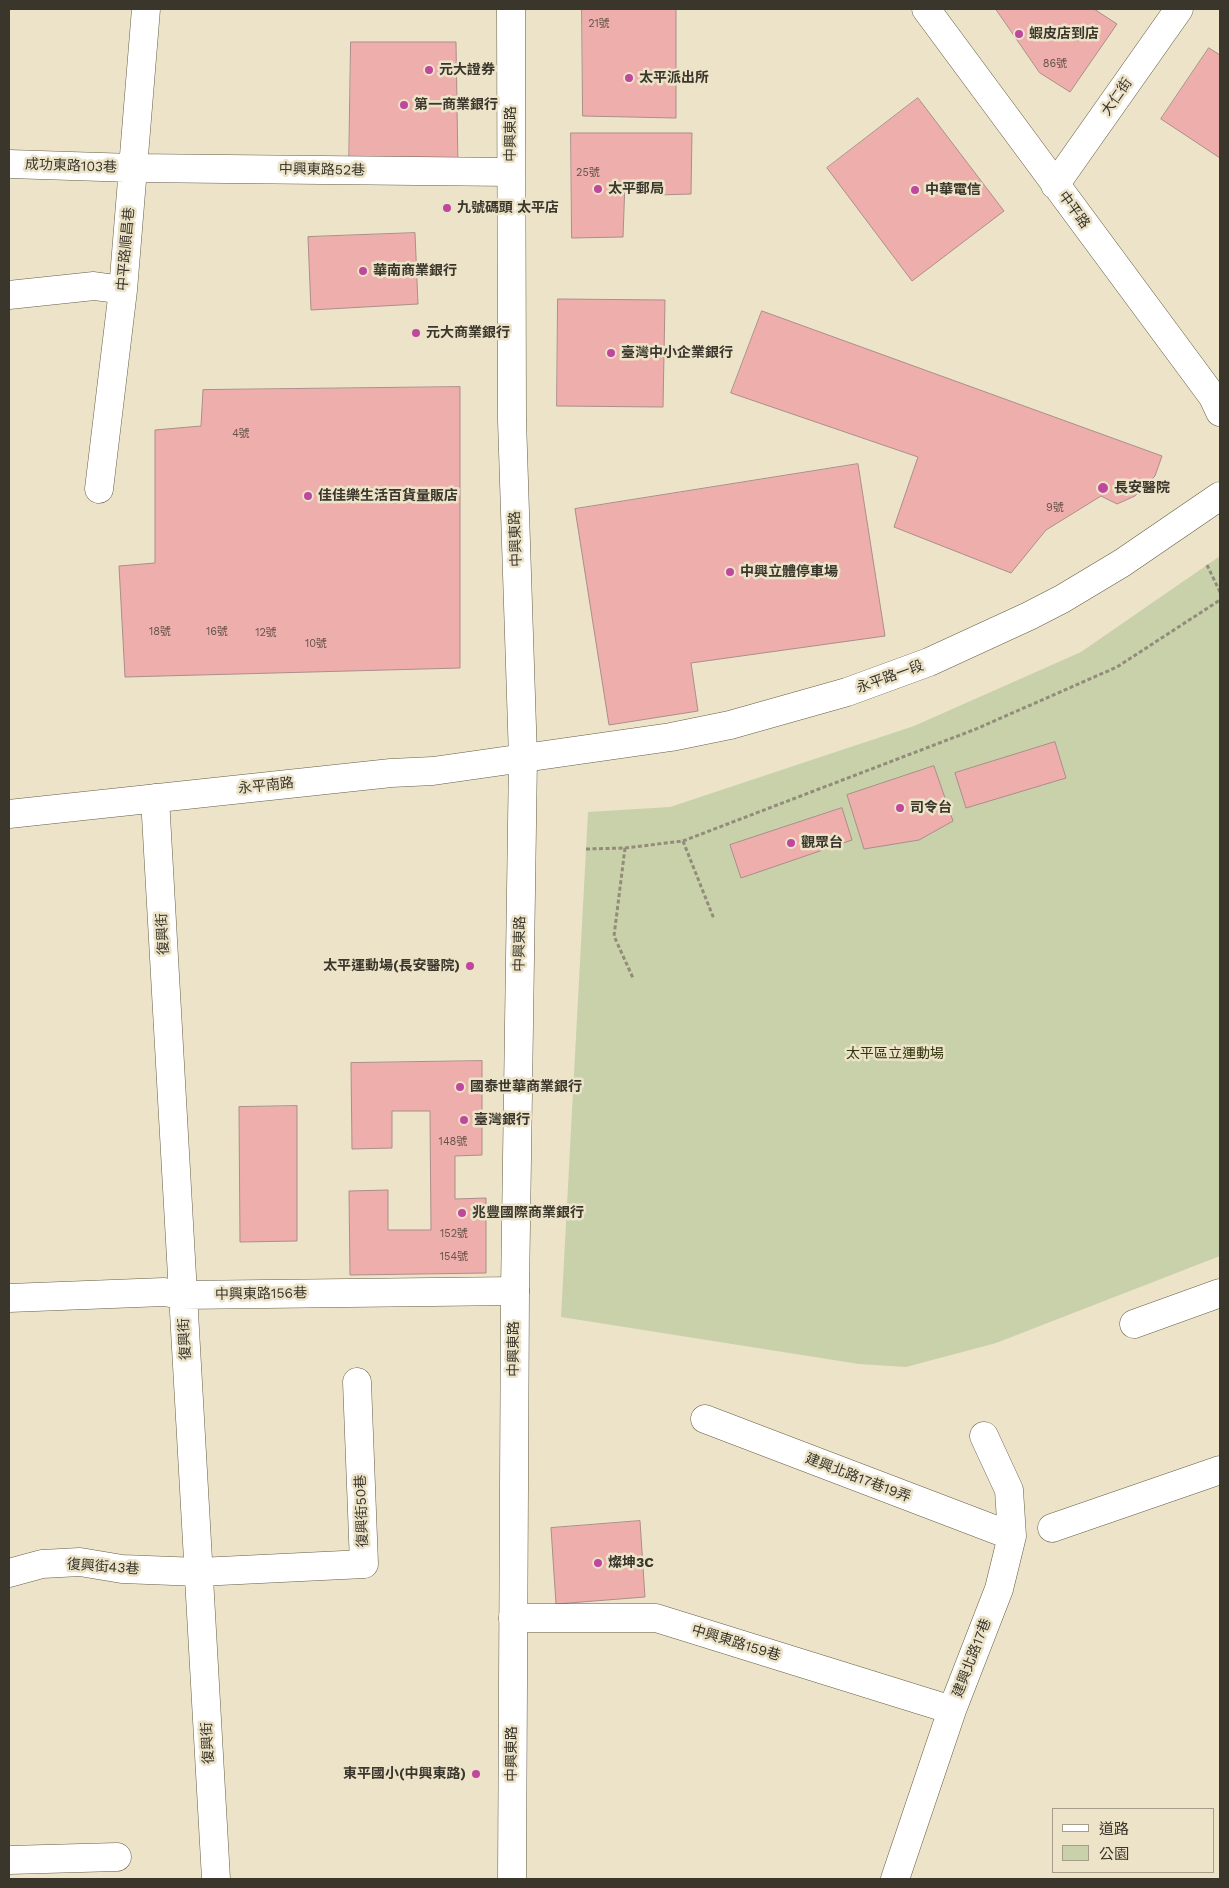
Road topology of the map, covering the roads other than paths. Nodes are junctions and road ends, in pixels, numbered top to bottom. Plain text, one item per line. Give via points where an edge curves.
1 (146, 9) edge
2 (511, 9) edge
3 (926, 9) edge
4 (1179, 9) edge
5 (9, 164) edge
6 (133, 168) junction
7 (511, 172) junction
8 (1055, 185) junction
9 (123, 290) junction
10 (9, 295) edge
11 (1220, 412) edge
12 (100, 489) dead end
13 (1220, 496) edge
14 (523, 758) junction
15 (155, 798) junction
16 (9, 814) edge
17 (514, 1291) junction
18 (1220, 1293) edge
19 (182, 1296) junction
20 (9, 1298) edge
21 (1134, 1324) dead end
22 (357, 1382) dead end
23 (705, 1419) dead end
24 (984, 1436) dead end
25 (1220, 1470) edge
26 (1052, 1528) dead end
27 (1012, 1536) junction
28 (199, 1572) junction
29 (9, 1573) edge
30 (512, 1618) junction
31 (952, 1710) junction
32 (117, 1858) dead end
33 (9, 1860) edge
34 (216, 1879) edge
35 (512, 1879) edge
36 (895, 1879) edge

1 - 6 street, 中平路順昌巷
2 - 7 street, 中興東路
3 - 8 street, 中平路
4 - 8 street, 大仁街
5 - 6 street, 成功東路103巷
6 - 7 street, 中興東路52巷
6 - 9 street, 中平路順昌巷
7 - 14 street, 中興東路 via 512,420
8 - 11 street, 中平路 via 1213,397
9 - 10 street via 94,286
9 - 12 street, 中平路順昌巷
13 - 14 street, 永平路一段 via 1122,563 1062,599 929,662 847,692 730,725 671,737
14 - 15 street, 永平南路 via 433,771
14 - 17 street, 中興東路
15 - 16 street, 永平南路
15 - 19 street, 復興街
17 - 19 street, 中興東路156巷
17 - 30 street, 中興東路
18 - 21 street
19 - 20 street, 中興東路156巷 via 164,1292
19 - 28 street, 復興街
22 - 28 street, 復興街50巷 via 364,1564
23 - 27 street, 建興北路17巷19弄
24 - 27 street, 建興北路17巷 via 1009,1490
25 - 26 street
27 - 31 street, 建興北路17巷 via 999,1589
28 - 29 street, 復興街43巷 via 122,1569 80,1562 42,1564
28 - 34 street, 復興街
30 - 31 street, 中興東路159巷 via 656,1618
30 - 35 street, 中興東路
31 - 36 street, 建興北路17巷
32 - 33 street

